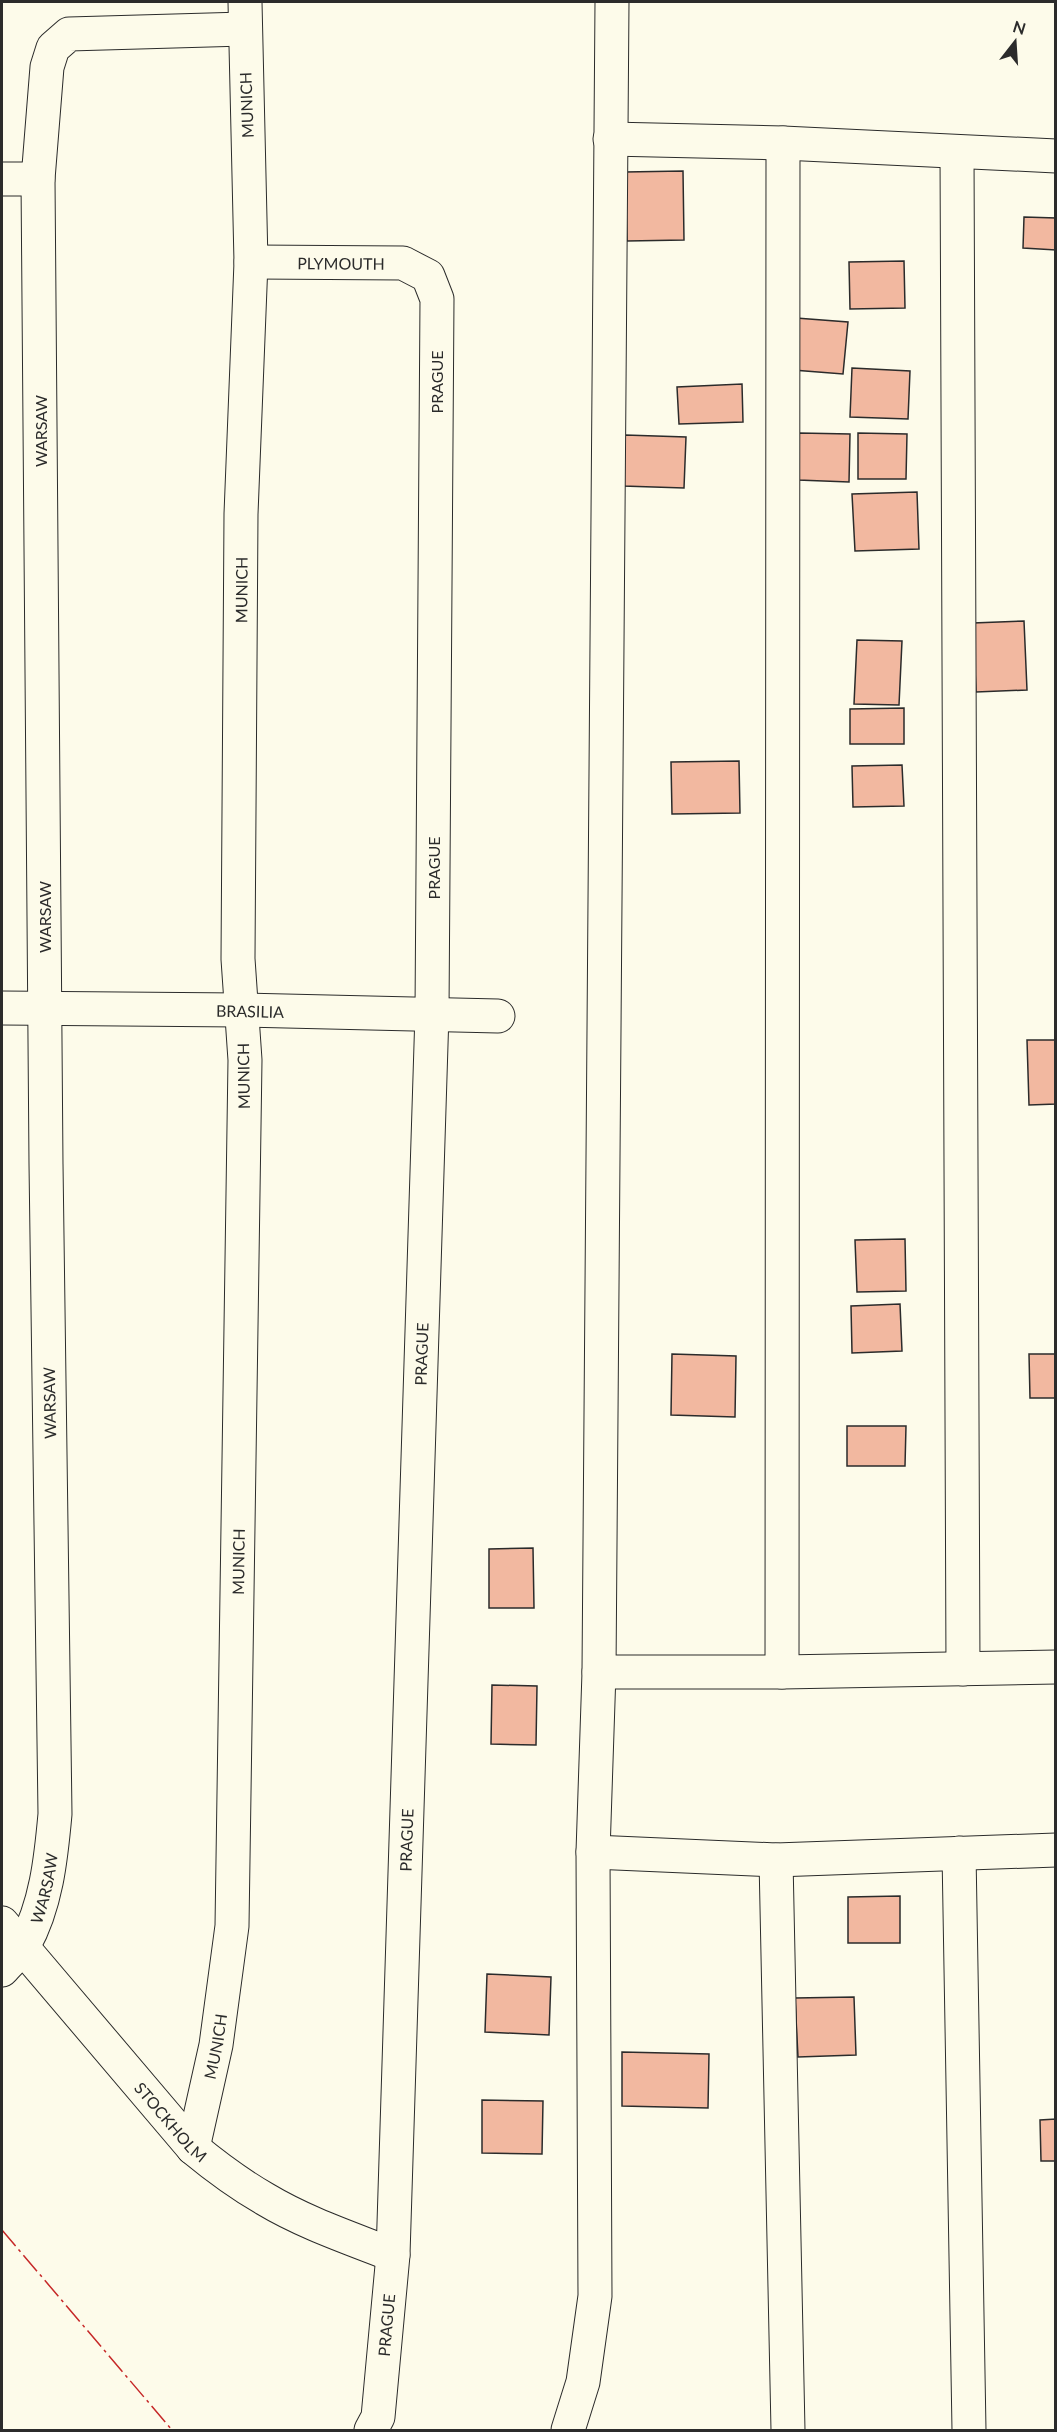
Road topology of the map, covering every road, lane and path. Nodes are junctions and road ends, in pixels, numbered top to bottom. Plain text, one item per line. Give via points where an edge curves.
1 (612, 2) edge
2 (244, 15) edge
3 (610, 139) junction
4 (783, 143) junction
5 (957, 152) junction
6 (1056, 156) edge
7 (2, 179) edge
8 (38, 179) junction
9 (251, 262) junction
10 (428, 276) joint
11 (2, 1008) edge
12 (45, 1009) junction
13 (240, 1010) junction
14 (432, 1013) junction
15 (498, 1016) dead end
16 (1056, 1666) edge
17 (963, 1669) junction
18 (599, 1672) junction
19 (782, 1672) junction
20 (1056, 1850) edge
21 (593, 1852) junction
22 (959, 1853) junction
23 (776, 1860) junction
24 (2, 1923) edge
25 (12, 1958) edge
26 (193, 2148) junction
27 (393, 2255) junction
28 (371, 2430) edge
29 (568, 2430) edge
30 (788, 2430) edge
31 (969, 2430) edge

1 - 3 street
2 - 8 street, WARSAW via 69,34 53,48 47,67
2 - 9 street, MUNICH
3 - 4 street
3 - 18 street
4 - 5 street
4 - 19 street
5 - 6 street
5 - 17 street
7 - 8 street
8 - 12 street, WARSAW
9 - 10 street, PLYMOUTH via 404,263
9 - 13 street, MUNICH via 241,514
10 - 14 street, PRAGUE via 437,299
11 - 12 street, BRASILIA
12 - 13 street, BRASILIA
12 - 25 street, WARSAW via 55,1814 41,1905
13 - 14 street, BRASILIA
13 - 26 street, MUNICH via 244,1060 232,1926 216,2045
14 - 15 street, BRASILIA
14 - 27 street, PRAGUE
16 - 17 street
17 - 19 street
18 - 19 street
18 - 21 street
20 - 22 street
21 - 23 street
21 - 29 street via 595,2296 583,2382
22 - 23 street
22 - 31 street
23 - 30 street
24 - 25 street, STOCKHOLM
25 - 26 street, STOCKHOLM
26 - 27 street, STOCKHOLM via 267,2201
27 - 28 street, PRAGUE via 378,2417

